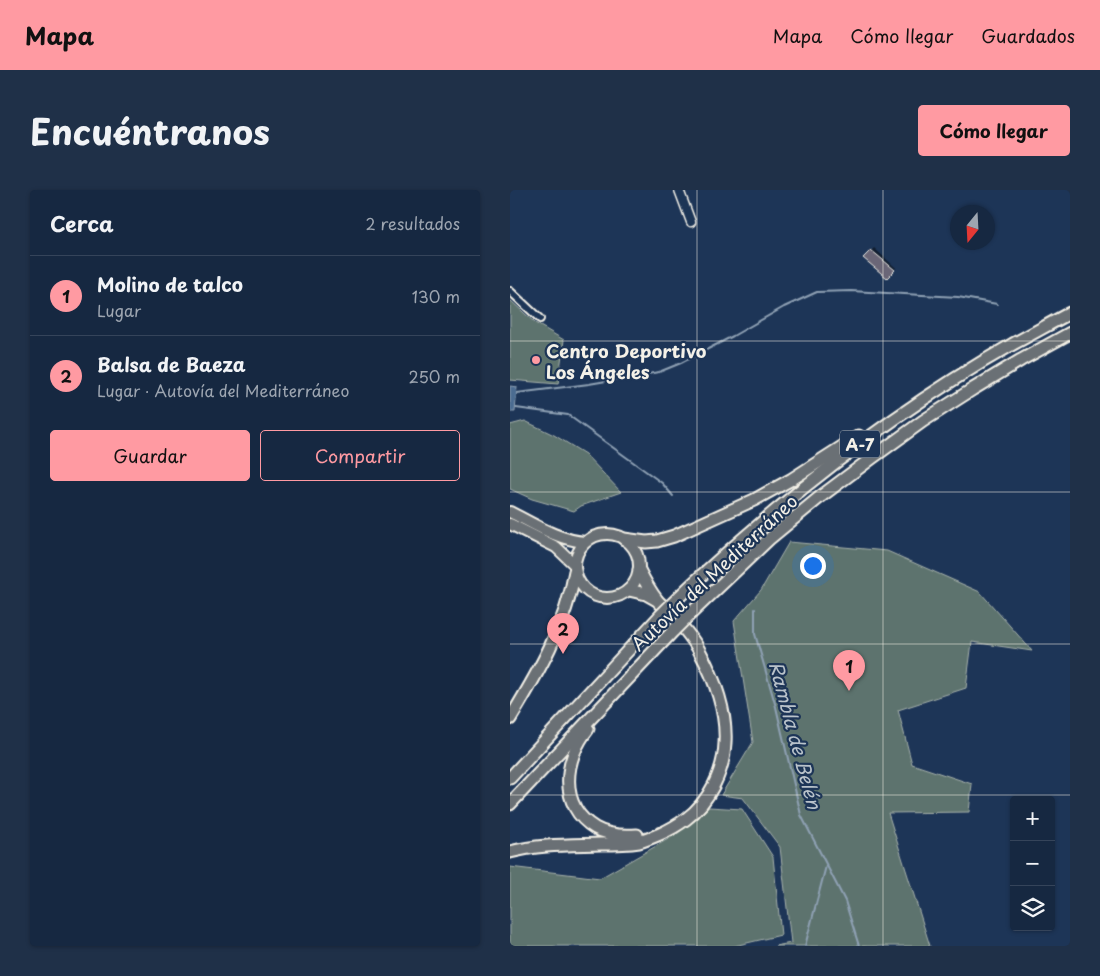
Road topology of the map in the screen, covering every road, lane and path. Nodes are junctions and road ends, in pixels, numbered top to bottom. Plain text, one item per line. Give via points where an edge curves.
1 (679, 190) edge
2 (691, 222) dead end
3 (510, 291) edge
4 (1070, 314) edge
5 (540, 319) dead end
6 (1070, 333) edge
7 (903, 414) junction
8 (510, 512) edge
9 (510, 524) edge
10 (624, 539) junction
11 (585, 542) junction
12 (575, 567) junction
13 (639, 570) junction
14 (628, 590) junction
15 (657, 600) junction
16 (601, 706) junction
17 (510, 719) edge
18 (510, 778) edge
19 (510, 804) edge
20 (658, 834) junction
21 (510, 852) edge

1 - 2 street
3 - 5 street
4 - 7 highway, Autovía del Mediterráneo / A-7 via 992,356
6 - 16 highway, Autovía del Mediterráneo / A-7, bridge via 923,421 820,497 769,539 686,618
7 - 10 highway via 884,420 754,500 674,536 646,542
7 - 18 highway, Autovía del Mediterráneo / A-7, bridge via 865,440 730,549 660,616
8 - 11 main road via 564,538
9 - 12 main road via 556,547
10 - 11 main road via 607,534
10 - 13 main road via 638,556
11 - 12 main road via 578,552
12 - 14 main road via 579,583 593,596 618,597
12 - 17 highway via 568,602 556,635
13 - 14 main road via 634,585
13 - 15 highway
14 - 15 highway
15 - 20 highway via 688,635 706,664 722,709 725,743 722,763 710,792 688,818
16 - 19 highway, Autovía del Mediterráneo / A-7
16 - 20 highway via 572,758 568,776 573,804 583,818 603,832 626,836
20 - 21 highway via 638,842 561,845

